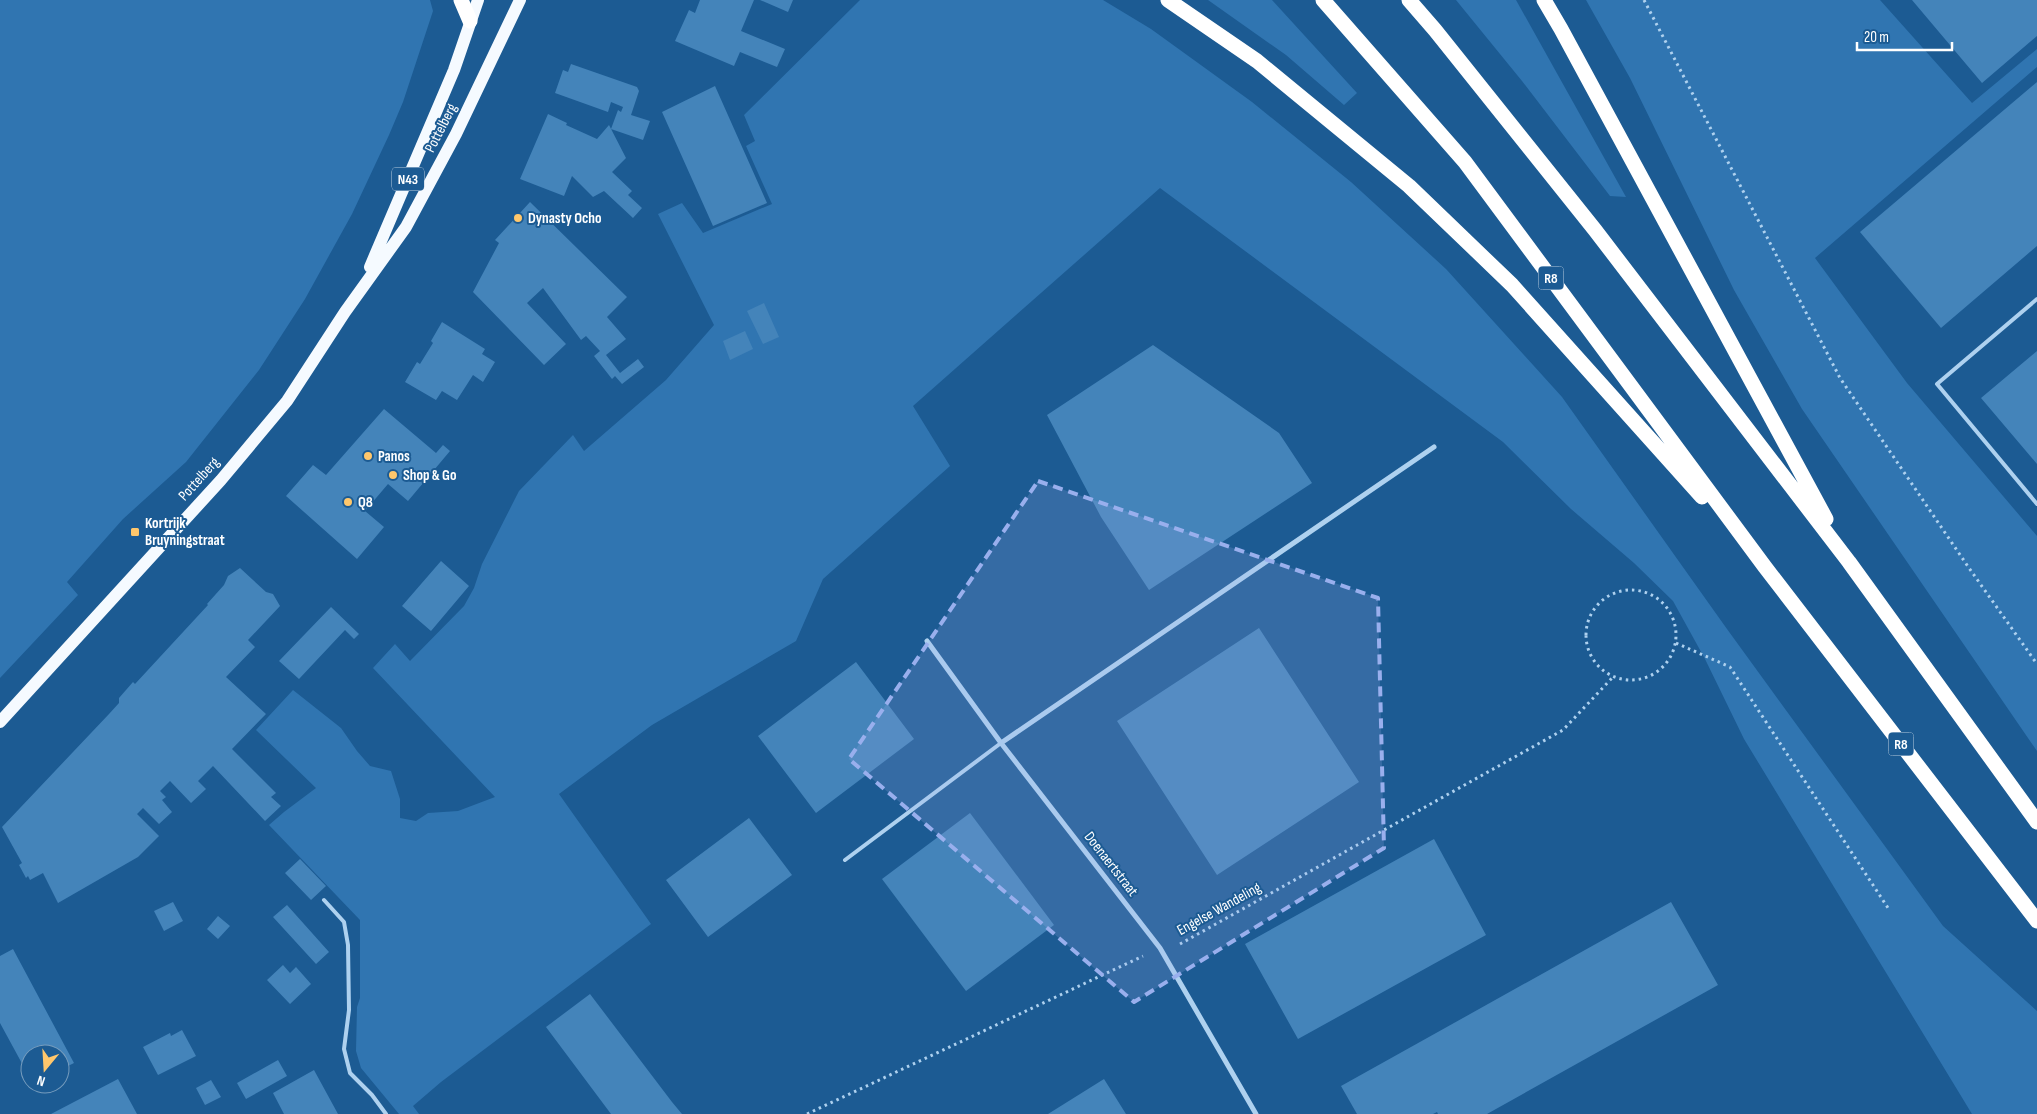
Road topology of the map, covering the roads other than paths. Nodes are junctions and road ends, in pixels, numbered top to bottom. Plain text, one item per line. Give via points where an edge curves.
1 (461, 0) edge
2 (478, 0) edge
3 (520, 0) edge
4 (1168, 0) edge
5 (1324, 0) edge
6 (1409, 0) edge
7 (1544, 0) edge
8 (470, 21) junction
9 (362, 288) junction
10 (2037, 299) edge
11 (1434, 447) dead end
12 (2037, 504) edge
13 (1849, 562) junction
14 (1764, 567) junction
15 (927, 641) dead end
16 (0, 722) edge
17 (1001, 742) junction
18 (2037, 822) edge
19 (844, 860) dead end
20 (324, 900) dead end
21 (2037, 921) edge
22 (386, 1114) edge
23 (1256, 1114) edge

1 - 8 highway
2 - 8 main road, Pottelberg / N43
3 - 9 main road, Pottelberg / N43 via 456,134 406,227
4 - 14 highway via 1257,61 1410,186 1512,285
5 - 14 highway, R8 via 1465,162
6 - 13 highway via 1595,230
7 - 13 highway
8 - 9 main road, Pottelberg / N43 via 454,70
9 - 16 main road, Pottelberg / N43 via 287,401
10 - 12 lane via 1937,384
11 - 17 street
13 - 18 highway
14 - 21 highway, R8
15 - 17 street, Doenaertstraat
17 - 19 lane
17 - 23 street, Doenaertstraat via 1160,948
20 - 22 lane via 344,922 348,945 349,1010 344,1049 350,1073 372,1094

